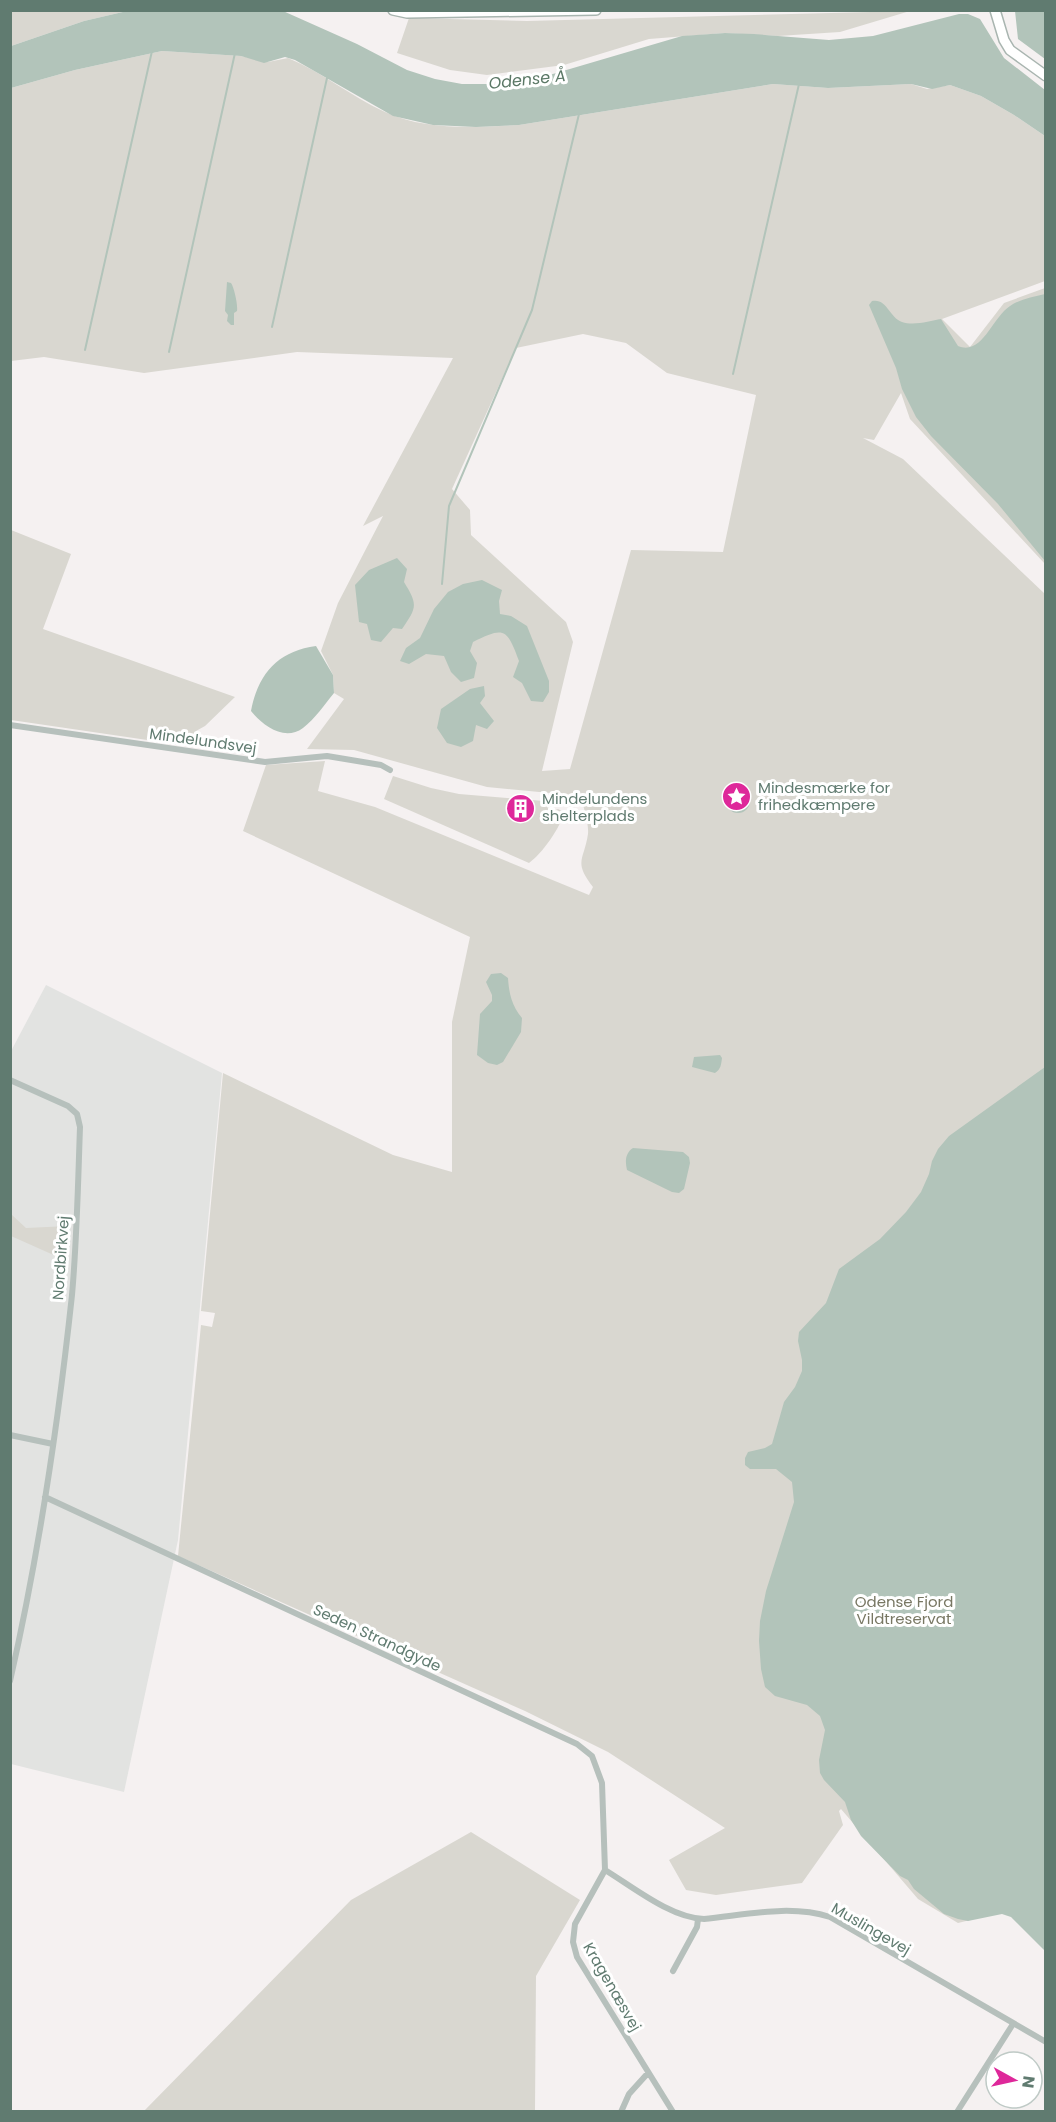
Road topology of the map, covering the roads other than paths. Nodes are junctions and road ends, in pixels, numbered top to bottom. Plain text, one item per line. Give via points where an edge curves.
1 (393, 10) edge
2 (596, 10) edge
3 (995, 10) edge
4 (1046, 76) edge
5 (10, 725) edge
6 (390, 770) dead end
7 (10, 1080) edge
8 (10, 1435) edge
9 (53, 1444) junction
10 (45, 1497) junction
11 (10, 1681) edge
12 (605, 1870) junction
13 (698, 1918) junction
14 (673, 1971) dead end
15 (1013, 2024) junction
16 (1046, 2043) edge
17 (648, 2073) junction
18 (621, 2112) edge
19 (672, 2112) edge
20 (957, 2112) edge

1 - 2 street
3 - 4 street via 1010,50
5 - 6 street, Mindelundsvej via 265,762 327,756
7 - 9 street, Nordbirkvej via 68,1106 77,1114 80,1127 72,1294
8 - 9 street
9 - 10 street, Nordbirkvej
10 - 11 street, Nordbirkvej
10 - 12 street, Seden Strandgyde via 577,1744 592,1756 602,1783
12 - 13 street, Muslingevej via 674,1911
12 - 17 street, Kragenæsvej via 575,1924 573,1942 577,1957
13 - 14 street
13 - 15 street, Muslingevej via 813,1911 830,1917
15 - 16 street, Muslingevej
15 - 20 street
17 - 18 street via 629,2094
17 - 19 street, Kragenæsvej

